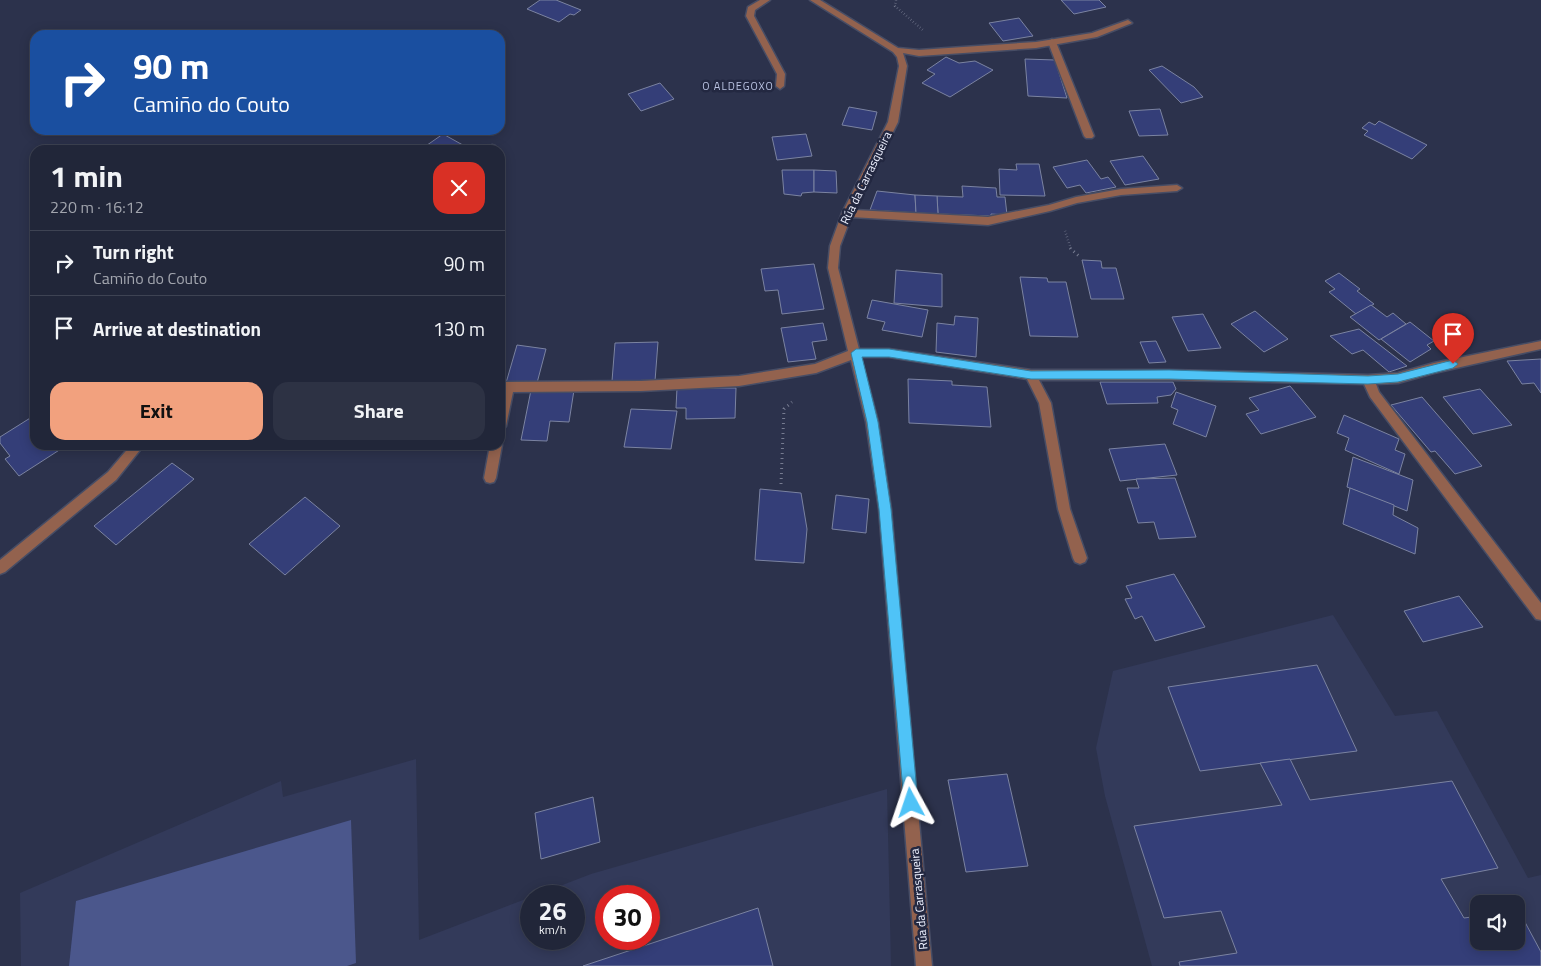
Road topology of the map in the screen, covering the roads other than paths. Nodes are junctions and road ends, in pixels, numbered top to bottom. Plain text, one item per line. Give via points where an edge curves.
1 (766, 0) edge
2 (814, 0) edge
3 (1128, 23) dead end
4 (1052, 42) junction
5 (896, 50) junction
6 (780, 86) dead end
7 (1089, 136) dead end
8 (1177, 188) dead end
9 (846, 213) junction
10 (1541, 345) edge
11 (856, 353) junction
12 (1031, 375) junction
13 (1368, 380) junction
14 (505, 387) edge
15 (134, 450) edge
16 (495, 450) edge
17 (490, 478) dead end
18 (1080, 558) dead end
19 (0, 568) edge
20 (1541, 614) edge
21 (924, 966) edge

1 - 6 street via 750,8 750,16 781,74
2 - 5 street
3 - 4 street via 1094,35
4 - 5 street via 948,52
4 - 7 street
5 - 9 street, Rúa da Carrasqueira via 902,66 893,122
8 - 9 street via 1121,192 988,221
9 - 11 street, Rúa da Carrasqueira via 835,246 833,268
10 - 13 street via 1398,378
11 - 12 street via 889,353
11 - 14 street via 816,368 739,381
11 - 21 street, Rúa da Carrasqueira via 872,422 885,509
12 - 13 street
12 - 18 street via 1045,403 1064,509
13 - 20 street via 1374,394
15 - 19 street via 112,476
16 - 17 street

